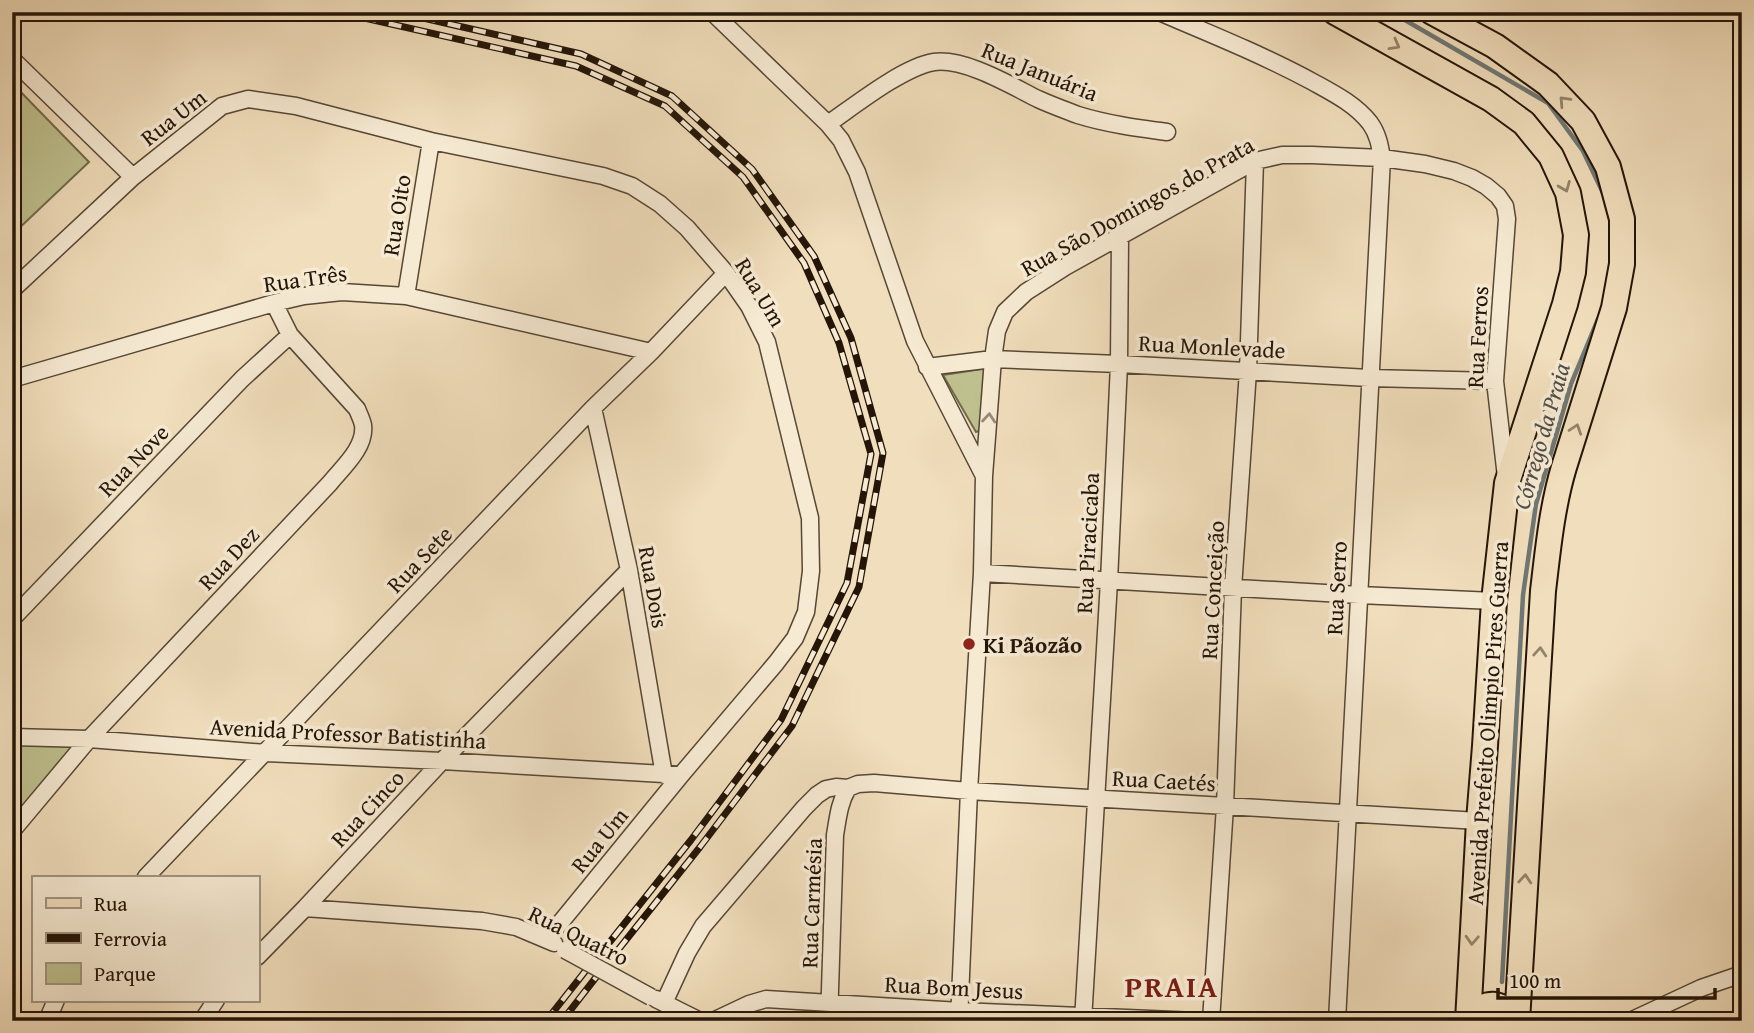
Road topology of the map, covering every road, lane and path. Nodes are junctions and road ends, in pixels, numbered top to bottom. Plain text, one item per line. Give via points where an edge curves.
1 (712, 12) edge
2 (1159, 12) edge
3 (1335, 12) edge
4 (1432, 12) edge
5 (12, 59) edge
6 (828, 124) junction
7 (1167, 132) dead end
8 (431, 141) junction
9 (1382, 158) junction
10 (1255, 161) junction
11 (133, 177) junction
12 (1498, 196) joint
13 (1120, 236) junction
14 (726, 273) junction
15 (12, 290) edge
16 (406, 296) junction
17 (274, 303) junction
18 (290, 335) junction
19 (651, 352) junction
20 (993, 359) junction
21 (1119, 364) junction
22 (927, 367) junction
23 (1248, 371) junction
24 (1369, 378) junction
25 (12, 379) edge
26 (1495, 381) junction
27 (593, 408) junction
28 (984, 476) junction
29 (1507, 482) junction
30 (629, 569) junction
31 (982, 573) junction
32 (1109, 580) junction
33 (1233, 588) junction
34 (1359, 595) junction
35 (1494, 601) junction
36 (12, 620) edge
37 (12, 737) edge
38 (89, 739) junction
39 (265, 752) junction
40 (442, 761) junction
41 (664, 775) junction
42 (681, 775) junction
43 (848, 788) junction
44 (969, 791) junction
45 (1095, 799) junction
46 (1225, 806) junction
47 (1348, 813) junction
48 (1479, 821) junction
49 (12, 831) edge
50 (147, 876) edge
51 (305, 908) junction
52 (547, 939) junction
53 (259, 955) edge
54 (1742, 974) edge
55 (657, 1000) junction
56 (55, 1002) edge
57 (215, 1002) edge
58 (830, 1002) junction
59 (960, 1016) edge
60 (1083, 1018) edge
61 (1468, 1018) edge
62 (1517, 1020) edge
63 (47, 1021) edge
64 (202, 1021) edge
65 (699, 1021) edge
66 (713, 1021) edge
67 (829, 1021) edge
68 (1197, 1021) edge
69 (1211, 1021) edge
70 (1337, 1021) edge
71 (1630, 1021) edge

1 - 6 street
2 - 9 street via 1338,96 1371,124
3 -> 29 main road, Avenida Prefeito Olimpio Pires Guerra via 1491,99 1524,123 1551,156 1568,193 1576,235 1573,272
62 -> 4 main road, Avenida Prefeito Olimpio Pires Guerra via 1550,532 1563,467 1614,309 1622,264 1622,219 1608,167 1583,121 1548,84 1495,46
5 - 11 street
6 - 7 street, Rua Januária via 881,87 934,62 963,64 1077,114
6 - 22 street via 857,172
8 - 11 street, Rua Um via 296,106 248,99 222,106
8 - 14 street, Rua Um via 591,173 632,186 687,228
8 - 16 street, Rua Oito
9 - 10 street, Rua São Domingos do Prata via 1282,155
9 - 12 street, Rua São Domingos do Prata via 1454,171
9 - 24 street, Rua Serro
10 - 13 street, Rua São Domingos do Prata
10 - 23 street, Rua Conceição
11 - 15 street, Rua Um
12 - 26 street, Rua Ferros via 1507,219
13 - 20 street, Rua São Domingos do Prata via 1026,292 1005,312
13 - 21 street, Rua Piracicaba
14 - 19 street, Rua Sete
14 - 42 street, Rua Um via 766,342 810,518 811,571 806,612 795,638
16 - 17 street, Rua Três via 342,292
16 - 19 street, Rua Três
17 - 18 street, Rua Dez
17 - 25 street, Rua Três
18 - 36 street, Rua Nove via 242,379
18 - 38 street, Rua Dez via 357,409 363,438 330,483
19 - 27 street, Rua Sete
20 - 21 street, Rua Monlevade
20 - 22 street, Rua Monlevade
28 -> 20 street, Rua São Domingos do Prata
21 - 23 street, Rua Monlevade
21 - 32 street, Rua Piracicaba
22 - 28 street
23 - 24 street, Rua Monlevade
23 - 33 street, Rua Conceição
24 - 26 street, Rua Monlevade
24 - 34 street, Rua Serro
26 - 29 street, Rua Ferros
27 - 30 street, Rua Dois
27 - 39 street, Rua Sete
28 - 31 street, Rua São Domingos do Prata
29 - 35 main road, Avenida Prefeito Olimpio Pires Guerra
30 - 40 street, Rua Cinco
30 - 41 street, Rua Dois
31 - 32 street
31 - 44 street, Rua São Domingos do Prata
32 - 33 street
32 - 45 street, Rua Piracicaba
33 - 34 street
33 - 46 street, Rua Conceição
34 - 35 street
34 - 47 street, Rua Serro
35 - 48 main road, Avenida Prefeito Olimpio Pires Guerra
37 - 38 street, Avenida Professor Batistinha
38 - 39 street, Avenida Professor Batistinha
38 - 49 street, Rua Dez
39 - 40 street, Avenida Professor Batistinha
39 - 50 street, Rua Sete
40 - 41 street, Avenida Professor Batistinha
40 - 51 street, Rua Cinco
41 - 42 street, Avenida Professor Batistinha
42 - 52 street, Rua Um
43 - 44 street, Rua Caetés via 874,783
43 - 55 street, Rua Caetés via 827,789 817,795 703,926
43 - 58 street, Rua Carmésia via 835,835
44 - 45 street, Rua Caetés
44 - 59 street, Rua São Domingos do Prata
45 - 46 street, Rua Caetés
45 - 60 street, Rua Piracicaba
46 - 47 street, Rua Caetés
46 - 69 street, Rua Conceição
47 - 48 street, Rua Caetés
47 - 70 street, Rua Serro
48 -> 61 main road, Avenida Prefeito Olimpio Pires Guerra
51 - 52 street, Rua Quatro via 482,921
51 - 53 street, Rua Cinco
52 - 55 street, Rua Quatro, bridge
54 - 71 street
55 - 65 street, Rua Quatro
56 - 63 street
57 - 64 street
58 - 59 street, Rua Bom Jesus
58 - 66 street, Rua Bom Jesus via 765,999
58 - 67 street, Rua Carmésia
59 - 60 street, Rua Bom Jesus
60 - 68 street, Rua Bom Jesus
61 - 62 main road via 1482,1006 1498,1004

